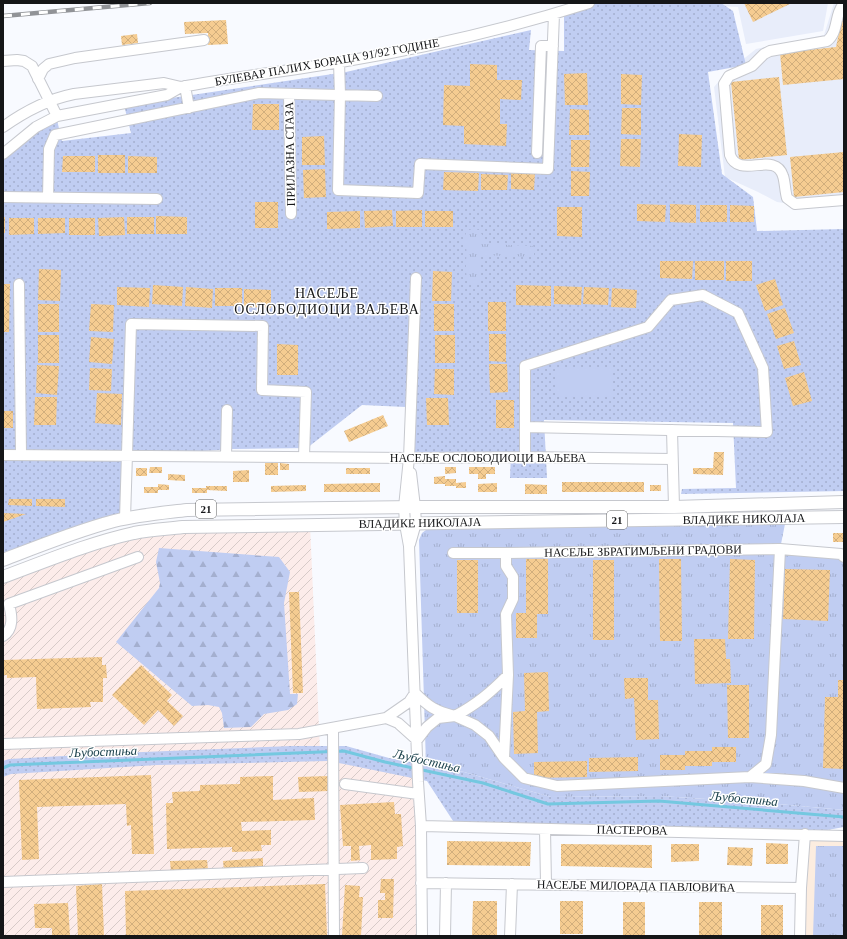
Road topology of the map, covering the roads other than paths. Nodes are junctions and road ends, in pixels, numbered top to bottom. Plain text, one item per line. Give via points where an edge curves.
1 (589, 3) edge
2 (844, 4) edge
3 (554, 14) junction
4 (204, 40) dead end
5 (553, 46) junction
6 (3, 61) edge
7 (339, 62) junction
8 (38, 79) junction
9 (183, 87) junction
10 (290, 94) junction
11 (340, 95) junction
12 (377, 96) dead end
13 (49, 101) junction
14 (189, 108) junction
15 (57, 116) junction
16 (3, 128) edge
17 (537, 153) dead end
18 (3, 154) edge
19 (3, 197) edge
20 (48, 197) junction
21 (157, 199) dead end
22 (844, 200) edge
23 (291, 214) dead end
24 (416, 278) dead end
25 (19, 284) dead end
26 (227, 410) dead end
27 (525, 427) junction
28 (672, 430) junction
29 (21, 454) junction
30 (3, 455) edge
31 (127, 456) junction
32 (226, 456) junction
33 (304, 457) junction
34 (525, 457) junction
35 (409, 458) junction
36 (672, 459) junction
37 (844, 502) edge
38 (410, 507) junction
39 (674, 507) junction
40 (844, 517) edge
41 (125, 519) junction
42 (411, 523) junction
43 (780, 549) junction
44 (453, 553) dead end
45 (506, 553) junction
46 (138, 557) dead end
47 (844, 557) edge
48 (3, 560) edge
49 (3, 577) edge
50 (3, 636) edge
51 (508, 674) junction
52 (415, 693) junction
53 (455, 716) junction
54 (386, 718) junction
55 (333, 728) junction
56 (417, 740) junction
57 (3, 744) edge
58 (504, 758) junction
59 (750, 777) junction
60 (345, 784) dead end
61 (844, 788) edge
62 (418, 794) junction
63 (421, 826) junction
64 (545, 829) junction
65 (805, 834) junction
66 (844, 836) edge
67 (363, 868) dead end
68 (333, 869) junction
69 (3, 882) edge
70 (422, 883) junction
71 (446, 883) junction
72 (512, 884) junction
73 (546, 884) junction
74 (801, 888) junction
75 (334, 936) edge
76 (422, 936) edge
77 (445, 936) edge
78 (510, 936) edge
79 (800, 936) edge

1 - 3 street, БУЛЕВАР ПАЛИХ БОРАЦА 91/92 ГОДИНЕ
2 - 22 street via 833,35 827,41 770,51 752,66 729,76 724,84 730,155 735,164 777,167 783,176 787,198 795,204
3 - 5 street
3 - 7 street, БУЛЕВАР ПАЛИХ БОРАЦА 91/92 ГОДИНЕ via 416,48
4 - 8 street via 74,58 49,64
5 - 11 street via 548,169 420,164 418,193 338,190
5 - 17 street via 541,46
6 - 8 street via 24,61 32,66
7 - 9 street, БУЛЕВАР ПАЛИХ БОРАЦА 91/92 ГОДИНЕ
7 - 11 street
8 - 13 street
9 - 13 street, БУЛЕВАР ПАЛИХ БОРАЦА 91/92 ГОДИНЕ via 164,83 61,96
9 - 14 street
9 - 15 street, БУЛЕВАР ПАЛИХ БОРАЦА 91/92 ГОДИНЕ via 167,96
10 - 11 street
10 - 14 street via 259,93
10 - 23 street, ПРИЛАЗНА СТАЗА
11 - 12 street
13 - 15 street
13 - 16 street, БУЛЕВАР ПАЛИХ БОРАЦА 91/92 ГОДИНЕ
14 - 20 street via 55,135 49,149
15 - 18 street, БУЛЕВАР ПАЛИХ БОРАЦА 91/92 ГОДИНЕ via 36,127
19 - 20 street
20 - 21 street
24 - 35 street
25 - 29 street
26 - 32 street
27 - 28 street
27 - 28 street via 525,366 648,327 672,300 703,295 738,313 763,368 767,432
27 - 34 street
28 - 36 street
29 - 30 street, НАСЕЉЕ ОСЛОБОДИОЦИ ВАЉЕВА
29 - 31 street, НАСЕЉЕ ОСЛОБОДИОЦИ ВАЉЕВА
31 - 32 street, НАСЕЉЕ ОСЛОБОДИОЦИ ВАЉЕВА
31 - 33 street via 131,324 262,326 262,390 306,392
31 - 41 street
32 - 33 street, НАСЕЉЕ ОСЛОБОДИОЦИ ВАЉЕВА
33 - 35 street, НАСЕЉЕ ОСЛОБОДИОЦИ ВАЉЕВА
34 - 35 street, НАСЕЉЕ ОСЛОБОДИОЦИ ВАЉЕВА
34 - 36 street, НАСЕЉЕ ОСЛОБОДИОЦИ ВАЉЕВА
35 - 38 street
36 - 39 street
37 - 39 main road, ВЛАДИКЕ НИКОЛАЈА / 21
38 - 39 main road, ВЛАДИКЕ НИКОЛАЈА / 21
38 - 41 main road, ВЛАДИКЕ НИКОЛАЈА / 21 via 215,509 157,513
38 - 42 street
40 - 42 main road, ВЛАДИКЕ НИКОЛАЈА / 21
41 - 48 main road, ВЛАДИКЕ НИКОЛАЈА / 21 via 76,532
42 - 49 main road, ВЛАДИКЕ НИКОЛАЈА / 21 via 158,529 85,547
42 - 52 street
43 - 45 street, НАСЕЉЕ ЗБРАТИМЉЕНИ ГРАДОВИ
43 - 47 street, НАСЕЉЕ ЗБРАТИМЉЕНИ ГРАДОВИ via 841,554
43 - 59 street via 771,735 766,764
44 - 45 street, НАСЕЉЕ ЗБРАТИМЉЕНИ ГРАДОВИ
45 - 51 street via 506,566 513,577 513,599 506,614
46 - 50 street via 9,604 12,624
51 - 53 street via 490,693
51 - 58 street
52 - 53 street via 426,705
52 - 54 street via 409,702
52 - 56 street
53 - 56 street via 438,718
53 - 58 street via 475,725 489,736
54 - 55 street
54 - 56 street via 398,723
55 - 57 street via 299,734
55 - 68 street
56 - 62 street
58 - 59 street via 524,778 557,786
59 - 61 street
60 - 62 street
62 - 63 street
63 - 64 street, ПАСТЕРОВА
63 - 70 street
64 - 65 street, ПАСТЕРОВА
64 - 73 street
65 - 66 street, ПАСТЕРОВА
65 - 74 street
67 - 68 street
68 - 69 street
68 - 75 street
70 - 71 street, НАСЕЉЕ МИЛОРАДА ПАВЛОВИЋА
70 - 76 street
71 - 72 street, НАСЕЉЕ МИЛОРАДА ПАВЛОВИЋА
71 - 77 street
72 - 73 street, НАСЕЉЕ МИЛОРАДА ПАВЛОВИЋА
72 - 78 street
73 - 74 street, НАСЕЉЕ МИЛОРАДА ПАВЛОВИЋА
74 - 79 street

